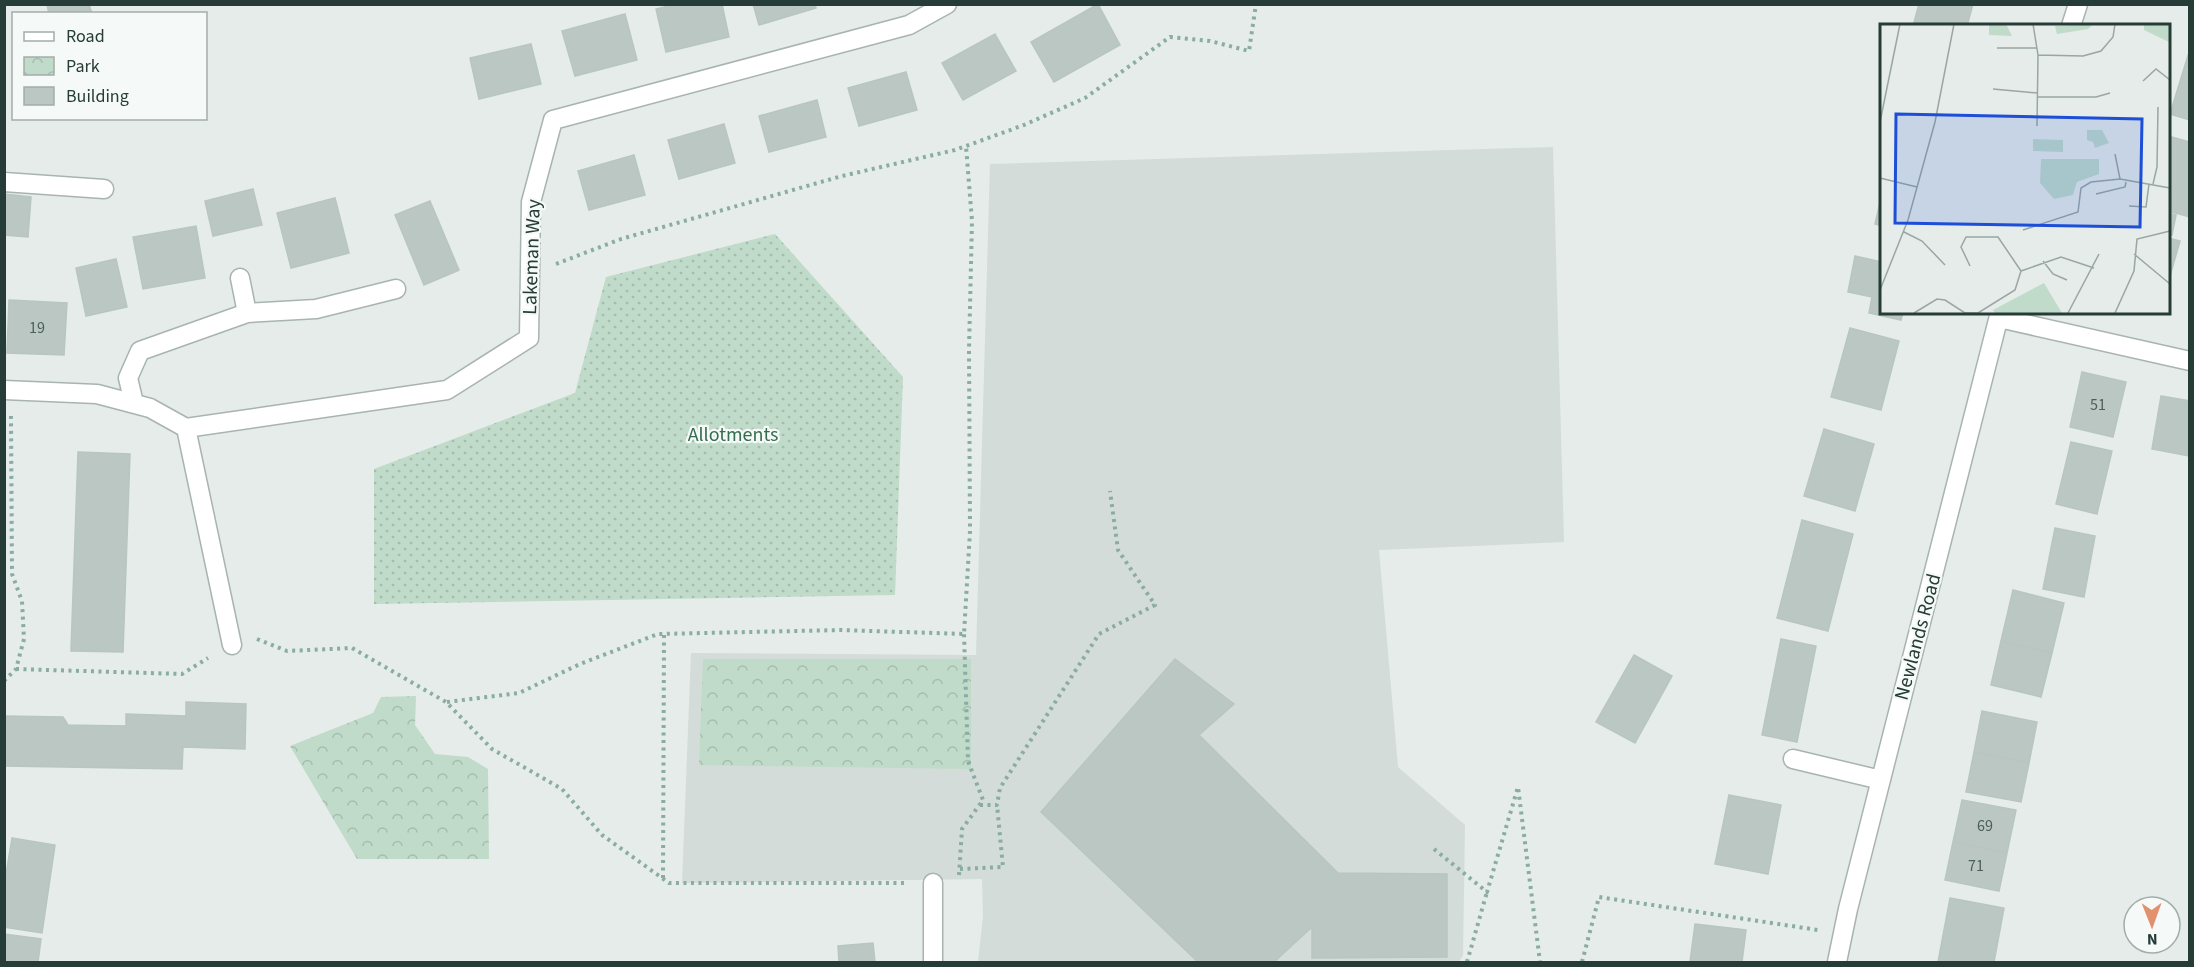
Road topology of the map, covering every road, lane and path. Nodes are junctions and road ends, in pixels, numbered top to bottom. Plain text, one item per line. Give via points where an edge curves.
1 (947, 4) edge
2 (1256, 4) edge
3 (2078, 4) edge
4 (2073, 24) edge
5 (966, 146) junction
6 (4, 182) edge
7 (104, 189) dead end
8 (240, 278) dead end
9 (530, 278) junction
10 (396, 289) dead end
11 (247, 313) junction
12 (2000, 315) edge
13 (2190, 361) edge
14 (8, 391) edge
15 (134, 403) junction
16 (186, 428) junction
17 (1110, 490) dead end
18 (664, 634) junction
19 (964, 634) junction
20 (232, 645) junction
21 (16, 669) junction
22 (4, 681) edge
23 (446, 702) junction
24 (1793, 759) dead end
25 (1881, 780) junction
26 (998, 805) junction
27 (979, 806) junction
28 (1434, 849) dead end
29 (960, 868) junction
30 (959, 878) dead end
31 (663, 879) junction
32 (933, 883) joint
33 (1487, 892) junction
34 (1843, 934) junction
35 (933, 963) edge
36 (1467, 963) edge
37 (1540, 963) edge
38 (1582, 963) edge
39 (1837, 963) edge

1 - 9 street, Lakeman Way via 909,25 553,120 531,202
2 - 5 path via 1249,51 1210,41 1170,37 1085,98
3 - 4 street
5 - 9 path via 842,176 621,239 562,261
5 - 19 path via 972,221 970,531
6 - 7 street
8 - 11 street
9 - 16 street, Lakeman Way via 530,338 447,390
10 - 11 street via 316,309
11 - 15 street via 140,351 128,378
12 - 13 street
12 - 25 street, Newlands Road
14 - 15 street via 97,394
14 - 21 path via 12,574 22,601 24,639
15 - 16 street
16 - 20 street
17 - 26 path via 1118,550 1155,605 1099,634 1000,788
18 - 19 path via 842,630
18 - 23 path via 580,664 519,693
18 - 31 path
19 - 27 path via 968,761 983,800
20 - 21 path via 182,674
20 - 23 path via 256,639 286,651 352,648
21 - 22 path
23 - 31 path via 492,749 562,789 602,835
24 - 25 street
25 - 34 street, Newlands Road
26 - 27 path
26 - 29 path via 1002,867
27 - 29 path via 962,829
28 - 33 path
29 - 30 path
31 - 32 path via 669,883
32 - 35 street
33 - 36 path
33 - 37 path via 1518,787
34 - 38 path via 1599,897
34 - 39 street, Newlands Road

